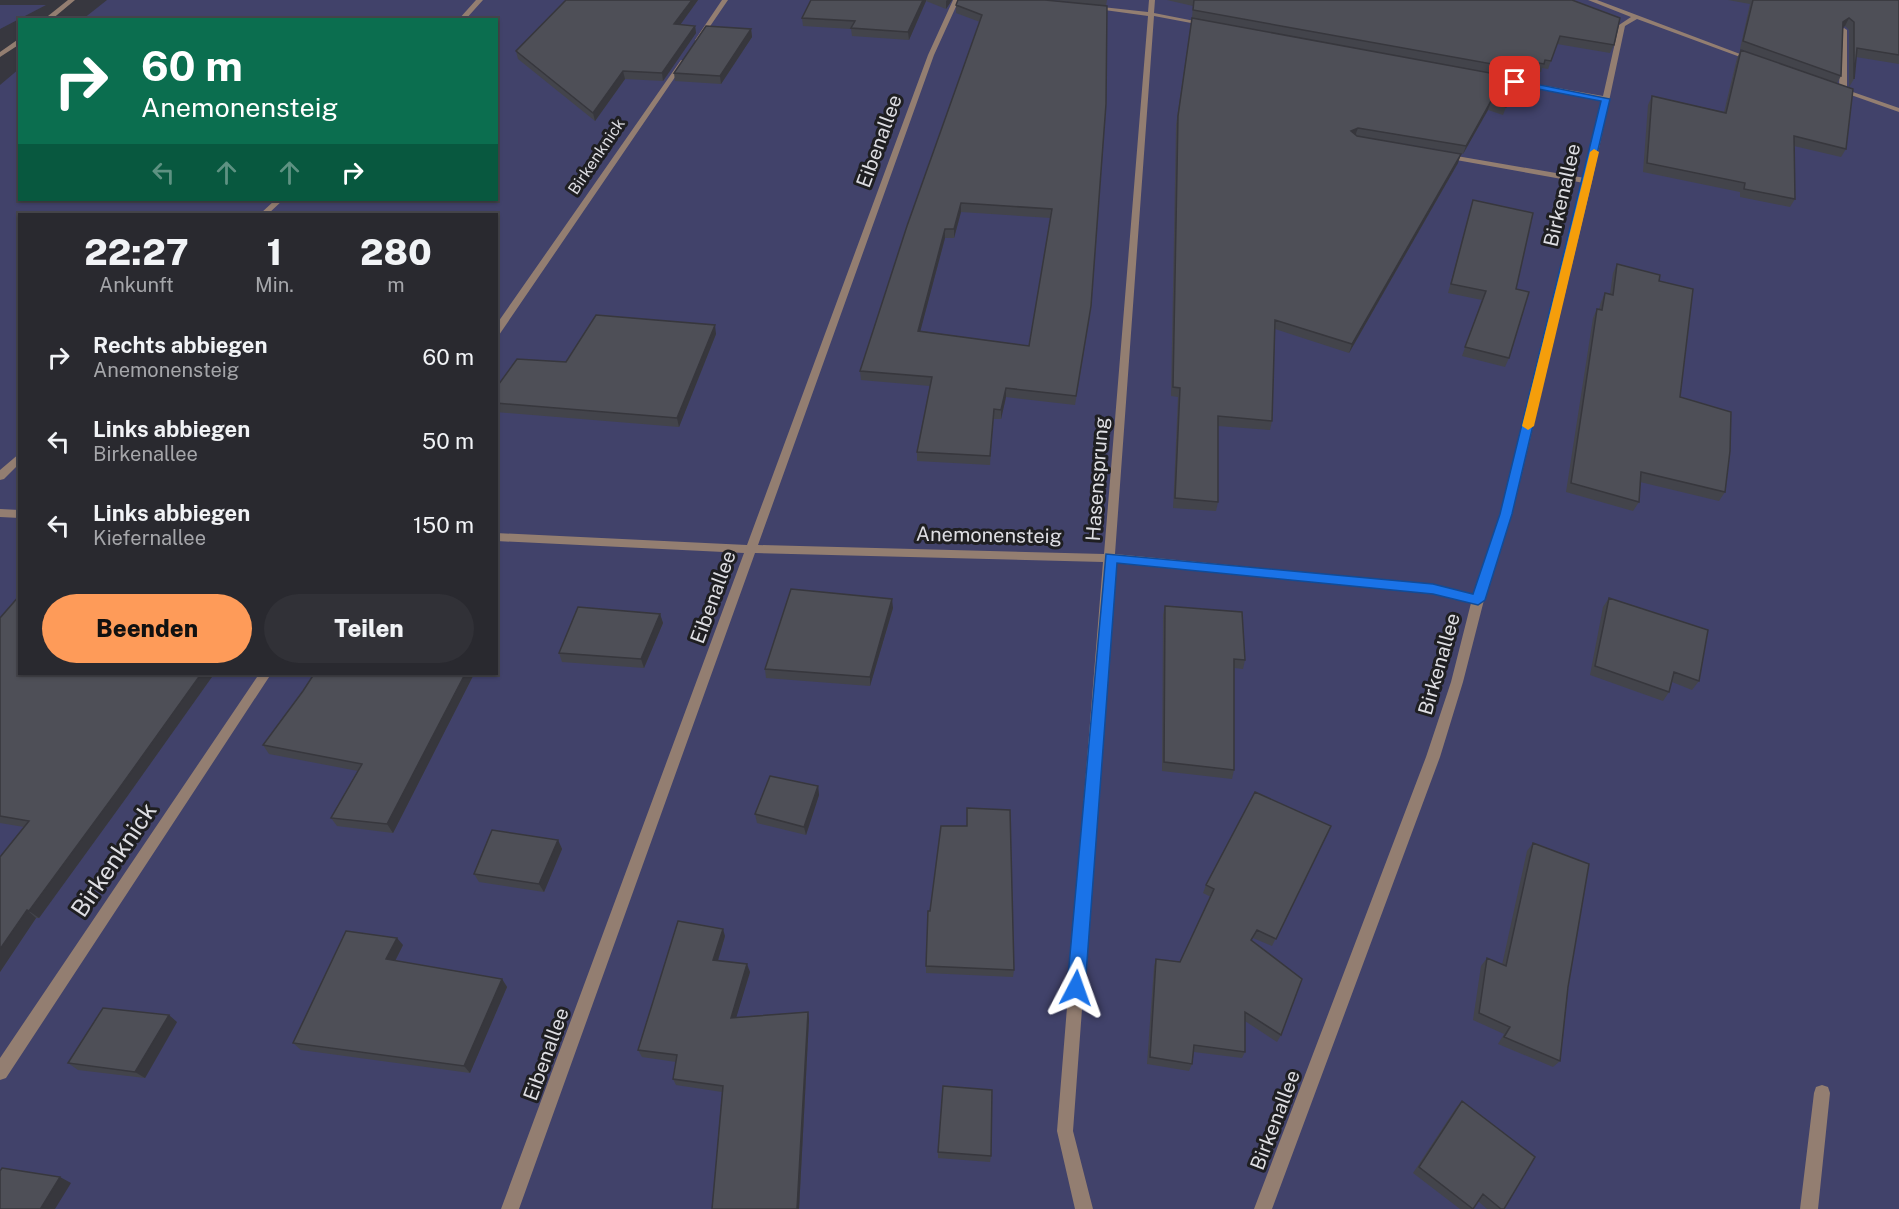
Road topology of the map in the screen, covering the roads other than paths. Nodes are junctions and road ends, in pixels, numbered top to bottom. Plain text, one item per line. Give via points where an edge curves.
1 (72, 0) edge
2 (480, 0) edge
3 (725, 0) edge
4 (956, 0) edge
5 (1152, 0) edge
6 (1591, 0) edge
7 (1613, 0) edge
8 (1602, 4) junction
9 (1081, 7) edge
10 (1152, 14) junction
11 (1636, 17) junction
12 (49, 18) edge
13 (462, 18) edge
14 (1210, 25) edge
15 (1844, 30) edge
16 (18, 42) edge
17 (0, 55) edge
18 (1764, 64) edge
19 (1489, 78) edge
20 (1832, 87) edge
21 (1843, 91) junction
22 (1606, 99) junction
23 (1899, 110) edge
24 (1436, 154) edge
25 (1588, 181) junction
26 (278, 201) edge
27 (265, 213) edge
28 (498, 330) edge
29 (18, 458) edge
30 (0, 476) edge
31 (0, 513) edge
32 (18, 514) edge
33 (498, 537) edge
34 (751, 549) junction
35 (1110, 558) junction
36 (1478, 600) junction
37 (264, 675) edge
38 (0, 1072) edge
39 (1822, 1093) dead end
40 (510, 1209) edge
41 (1084, 1209) edge
42 (1263, 1209) edge
43 (1809, 1209) edge

1 - 12 street
2 - 13 street
3 - 28 street, Birkenknick
4 - 34 street, Eibenallee via 927,66
5 - 10 street, Hasensprung
6 - 8 street
7 - 8 street
8 - 11 street
9 - 10 street
10 - 14 street
10 - 35 street, Hasensprung
11 - 18 street
11 - 22 street, Birkenallee via 1622,25
15 - 21 street
16 - 17 street
19 - 22 street
20 - 21 street
21 - 23 street
22 - 25 street, Birkenallee
24 - 25 street
25 - 36 street, Birkenallee via 1506,514
26 - 27 street
29 - 30 street
31 - 32 street
33 - 34 street, Anemonensteig
34 - 35 street, Anemonensteig
34 - 40 street, Eibenallee
35 - 36 street, Anemonensteig via 1433,589
35 - 41 street, Hasensprung via 1065,1131
36 - 42 street, Birkenallee via 1433,757
37 - 38 street, Birkenknick
39 - 43 street

